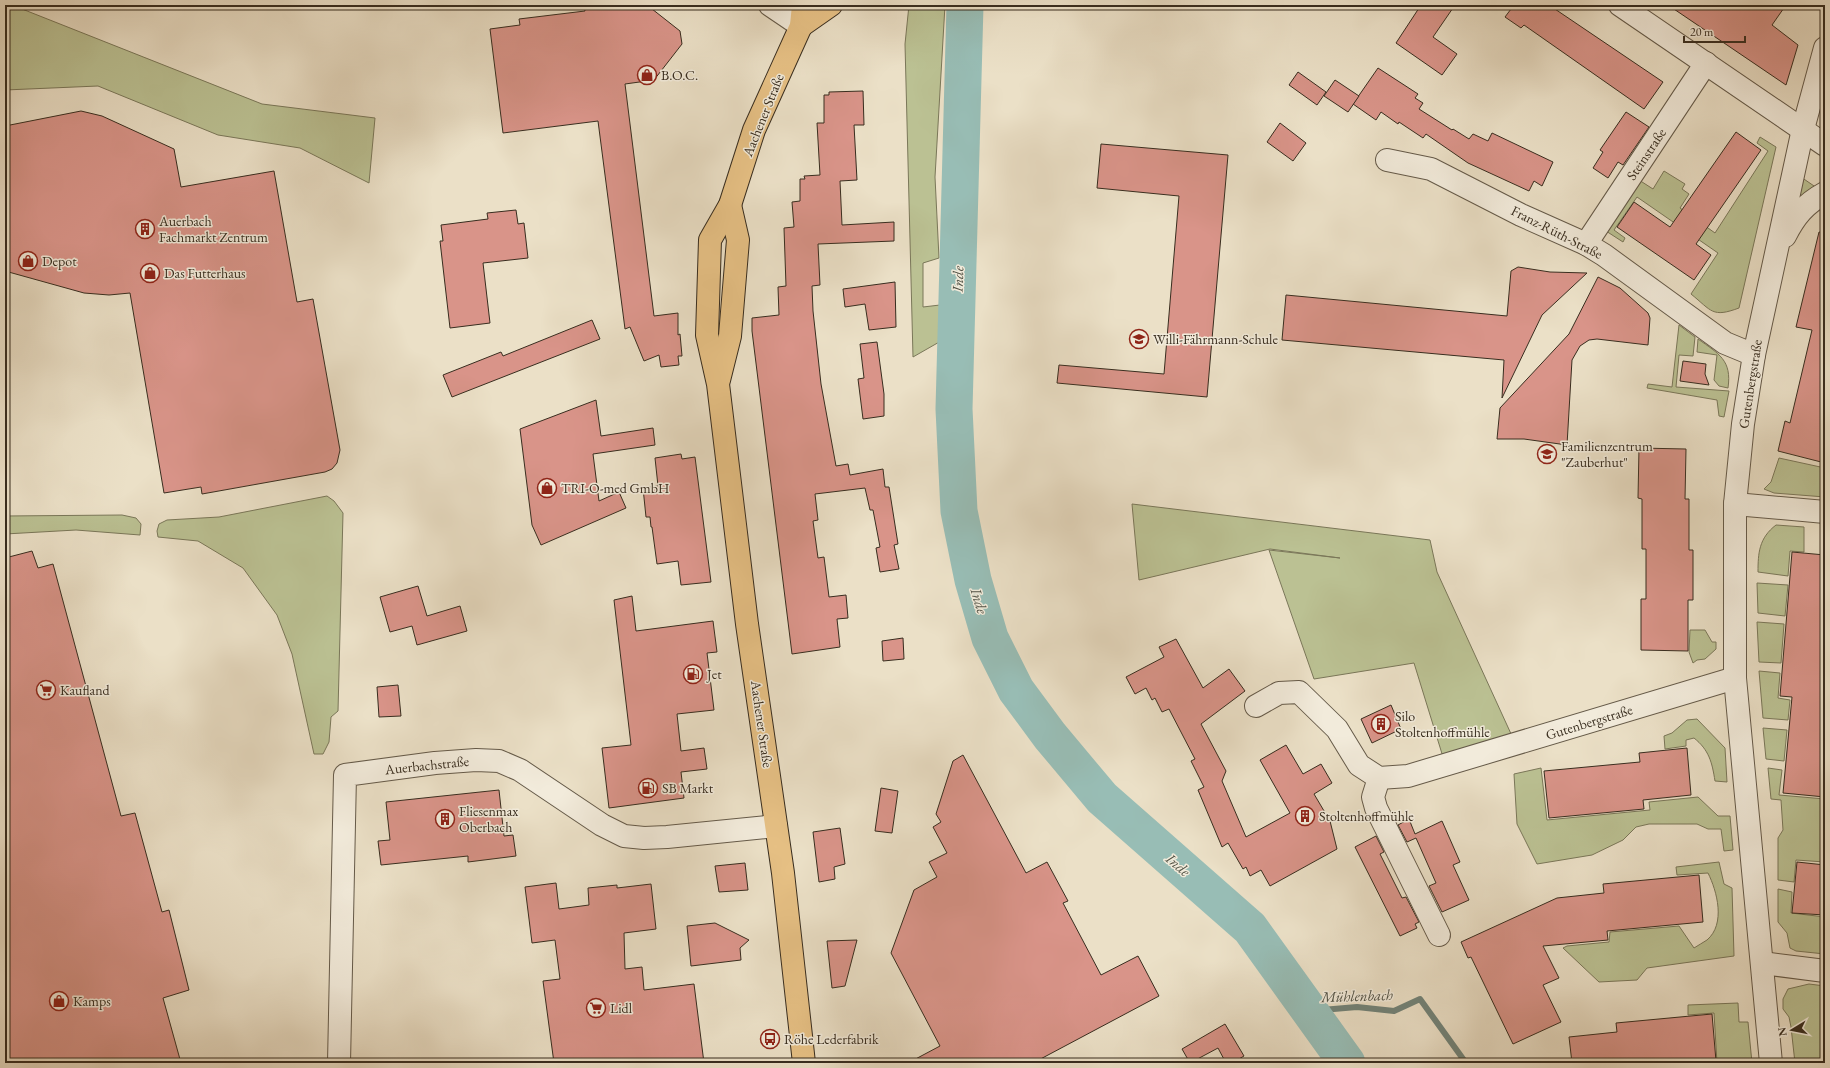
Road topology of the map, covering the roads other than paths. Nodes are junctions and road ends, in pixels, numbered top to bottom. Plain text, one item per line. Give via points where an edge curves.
1 (770, 5) edge
2 (831, 5) edge
3 (1620, 5) edge
4 (802, 16) edge
5 (1825, 48) edge
6 (1706, 63) junction
7 (1802, 129) junction
8 (1825, 145) edge
9 (1387, 160) dead end
10 (1825, 193) edge
11 (1586, 244) junction
12 (1772, 265) junction
13 (1754, 355) junction
14 (1735, 504) junction
15 (1825, 512) edge
16 (1735, 678) junction
17 (1256, 706) dead end
18 (1379, 778) junction
19 (776, 826) junction
20 (1439, 935) dead end
21 (1762, 962) junction
22 (1825, 971) edge
23 (339, 1063) edge
24 (804, 1063) edge
25 (1772, 1063) edge

1 - 4 street
2 - 4 main road
3 - 6 street
4 - 19 main road, Aachener Straße via 754,130 730,205 710,240 706,335 718,384 747,624
5 - 7 street, Gutenbergstraße
6 - 7 street
6 - 11 street, Steinstraße
7 - 8 street
7 - 12 street, Gutenbergstraße
9 - 11 street, Franz-Rüth-Straße via 1431,169
10 - 12 street, Gutenbergstraße via 1802,208 1793,220
11 - 13 street, Franz-Rüth-Straße via 1725,343
12 - 13 street, Gutenbergstraße
13 - 14 street, Gutenbergstraße via 1742,432
14 - 15 street
14 - 16 street, Gutenbergstraße
16 - 18 street, Gutenbergstraße via 1408,776
16 - 21 street, Gutenbergstraße
17 - 18 street via 1279,693 1299,692 1337,729 1359,765
18 - 20 street via 1373,797 1376,808
19 - 23 street, Auerbachstraße via 667,837 624,836 602,825 520,770 499,761 435,763 345,775
19 - 24 main road, Aachener Straße
21 - 22 street
21 - 25 street, Gutenbergstraße

